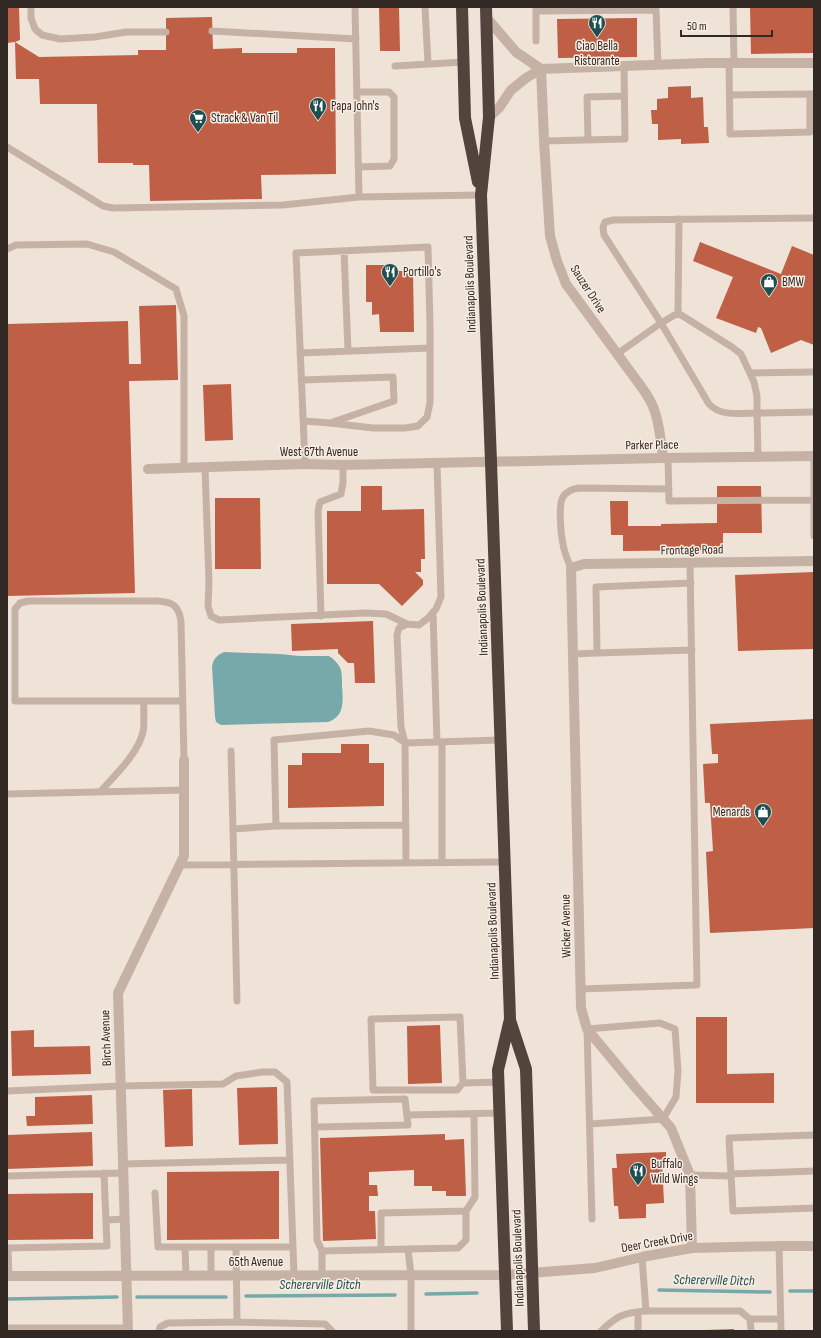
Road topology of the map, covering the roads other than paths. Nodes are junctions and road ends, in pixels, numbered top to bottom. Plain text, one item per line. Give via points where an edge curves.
1 (31, 7) edge
2 (355, 7) edge
3 (425, 7) edge
4 (462, 7) edge
5 (733, 7) edge
6 (536, 9) edge
7 (656, 9) edge
8 (486, 12) edge
9 (212, 31) dead end
10 (166, 32) dead end
11 (356, 39) junction
12 (536, 41) dead end
13 (464, 62) junction
14 (731, 63) junction
15 (814, 63) edge
16 (428, 64) junction
17 (658, 65) junction
18 (395, 66) dead end
19 (624, 66) junction
20 (541, 69) junction
21 (357, 92) junction
22 (812, 94) edge
23 (730, 95) junction
24 (624, 96) junction
25 (489, 117) junction
26 (588, 140) junction
27 (544, 141) junction
28 (7, 147) edge
29 (358, 167) junction
30 (481, 195) junction
31 (359, 197) junction
32 (814, 218) edge
33 (679, 219) junction
34 (7, 249) edge
35 (344, 251) junction
36 (678, 313) junction
37 (661, 323) junction
38 (430, 348) junction
39 (348, 351) junction
40 (300, 353) junction
41 (617, 354) junction
42 (814, 372) edge
43 (750, 373) junction
44 (301, 380) junction
45 (757, 412) junction
46 (814, 412) edge
47 (304, 421) junction
48 (330, 423) junction
49 (814, 456) edge
50 (758, 457) junction
51 (665, 458) junction
52 (491, 462) junction
53 (438, 463) junction
54 (305, 464) junction
55 (343, 465) junction
56 (184, 468) junction
57 (206, 468) junction
58 (148, 469) dead end
59 (669, 489) junction
60 (814, 500) edge
61 (814, 536) edge
62 (814, 561) edge
63 (690, 563) junction
64 (571, 568) junction
65 (691, 583) junction
66 (433, 612) junction
67 (321, 616) junction
68 (407, 624) junction
69 (692, 650) junction
70 (598, 653) junction
71 (573, 654) junction
72 (7, 700) edge
73 (15, 700) junction
74 (144, 701) junction
75 (183, 701) junction
76 (500, 740) junction
77 (405, 742) junction
78 (440, 742) junction
79 (231, 751) dead end
80 (184, 760) joint
81 (184, 790) junction
82 (100, 792) junction
83 (7, 794) edge
84 (406, 825) junction
85 (276, 826) junction
86 (233, 829) junction
87 (504, 862) junction
88 (406, 863) junction
89 (442, 863) junction
90 (233, 864) junction
91 (180, 865) junction
92 (580, 989) junction
93 (237, 1002) dead end
94 (510, 1019) junction
95 (587, 1029) junction
96 (499, 1082) junction
97 (463, 1083) junction
98 (121, 1086) junction
99 (7, 1091) edge
100 (500, 1113) junction
101 (474, 1114) junction
102 (407, 1115) junction
103 (663, 1119) junction
104 (590, 1124) junction
105 (316, 1127) junction
106 (814, 1136) edge
107 (290, 1160) junction
108 (124, 1169) junction
109 (814, 1171) edge
110 (104, 1173) junction
111 (690, 1175) junction
112 (731, 1175) junction
113 (7, 1176) edge
114 (155, 1193) dead end
115 (814, 1208) edge
116 (466, 1211) junction
117 (125, 1219) junction
118 (592, 1219) dead end
119 (106, 1220) junction
120 (778, 1246) junction
121 (814, 1246) edge
122 (185, 1247) junction
123 (211, 1247) junction
124 (236, 1247) junction
125 (293, 1247) junction
126 (7, 1248) edge
127 (692, 1248) junction
128 (408, 1249) junction
129 (381, 1250) junction
130 (322, 1251) junction
131 (642, 1257) junction
132 (532, 1273) junction
133 (411, 1274) junction
134 (505, 1274) junction
135 (294, 1275) junction
136 (322, 1275) junction
137 (8, 1276) edge
138 (127, 1276) junction
139 (186, 1276) junction
140 (211, 1276) junction
141 (236, 1276) junction
142 (646, 1311) junction
143 (638, 1312) junction
144 (750, 1319) junction
145 (780, 1319) junction
146 (233, 1322) junction
147 (266, 1323) junction
148 (7, 1328) edge
149 (128, 1329) edge
150 (159, 1331) edge
151 (229, 1331) edge
152 (266, 1331) edge
153 (332, 1331) edge
154 (411, 1331) edge
155 (507, 1331) edge
156 (534, 1331) edge
157 (601, 1331) edge
158 (638, 1331) edge
159 (750, 1331) edge
160 (781, 1331) edge

1 - 10 lane via 35,29 42,35 60,39 126,32
2 - 11 lane
3 - 16 lane
4 - 13 highway, Indianapolis Boulevard
5 - 14 lane
6 - 7 lane
6 - 12 lane
7 - 17 lane
8 - 20 street via 516,52
8 - 25 highway, Indianapolis Boulevard
9 - 11 lane
11 - 21 lane
13 - 16 lane
13 - 30 highway, Indianapolis Boulevard via 465,118
14 - 15 street
14 - 17 street
14 - 23 lane
16 - 18 lane
17 - 19 street
19 - 20 street
19 - 24 lane
20 - 25 street via 511,90 499,108
20 - 27 street, Sauzer Drive
21 - 29 lane
21 - 29 lane via 389,92 394,97 394,159 390,166
22 - 23 lane
22 - 23 lane via 810,132 730,134
24 - 26 lane via 625,139
24 - 26 lane via 587,97
25 - 30 highway, Indianapolis Boulevard
26 - 27 lane
27 - 41 street, Sauzer Drive via 550,236 556,261 566,284
28 - 31 lane via 103,206 113,208 283,206
29 - 31 lane
30 - 31 lane
30 - 52 highway, Indianapolis Boulevard
32 - 33 lane
33 - 36 lane
33 - 37 lane via 613,220 606,222 603,227 604,235
34 - 56 lane via 16,245 87,244 114,252 176,289 184,316
35 - 38 lane via 428,247
35 - 39 lane
35 - 40 lane via 296,253
36 - 37 lane
36 - 43 lane via 732,346 741,354
37 - 41 lane
37 - 45 lane via 714,410
38 - 39 lane
38 - 48 lane via 430,403 427,417 418,426 373,428
39 - 40 lane
40 - 44 lane
41 - 51 street, Sauzer Drive via 655,411
42 - 43 lane
43 - 45 lane via 757,396
44 - 47 lane
44 - 48 lane via 393,377 394,401
45 - 46 lane
45 - 50 lane
47 - 48 lane
47 - 54 lane
49 - 50 street, Parker Place
49 - 60 lane
50 - 51 street, Parker Place
51 - 52 street, Parker Place
51 - 59 lane
52 - 53 street, West 67th Avenue
52 - 76 highway, Indianapolis Boulevard
53 - 55 street, West 67th Avenue
53 - 66 lane via 441,597
54 - 55 street, West 67th Avenue
54 - 57 street, West 67th Avenue
55 - 67 lane via 340,494 320,502 318,511
56 - 57 street, West 67th Avenue
56 - 58 street, West 67th Avenue
57 - 67 lane via 208,606 211,616 219,620
59 - 60 lane via 669,501
59 - 64 lane via 579,488 566,493 562,498 561,508 563,545
60 - 61 lane
62 - 63 street, Frontage Road
63 - 64 street, Frontage Road via 584,564
63 - 65 lane
64 - 71 street, Wicker Avenue
65 - 69 lane
65 - 70 lane via 596,587
66 - 68 lane via 419,625
66 - 78 lane
67 - 68 lane via 386,614
68 - 77 lane via 399,628 397,635 401,727
69 - 70 lane
69 - 92 lane via 697,985
70 - 71 lane
71 - 92 street, Wicker Avenue
72 - 73 lane
73 - 74 lane
73 - 75 lane via 15,609 20,603 158,601 168,602 180,614
74 - 75 lane
74 - 82 lane via 143,732 137,745 125,764
75 - 80 lane
76 - 78 lane
76 - 87 highway, Indianapolis Boulevard
77 - 78 lane
77 - 84 lane
77 - 85 lane via 394,735 369,731 274,740
78 - 89 lane
79 - 86 lane
80 - 81 street, Birch Avenue
81 - 82 lane
81 - 91 street, Birch Avenue via 184,856
82 - 83 lane
84 - 85 lane
84 - 88 lane
85 - 86 lane
86 - 90 lane
87 - 89 lane
87 - 94 highway, Indianapolis Boulevard
88 - 89 lane
88 - 90 lane
90 - 91 lane
90 - 93 lane
91 - 98 street, Birch Avenue via 118,993
92 - 95 street, Wicker Avenue via 580,1008
94 - 96 highway, Indianapolis Boulevard via 498,1070
94 - 132 highway, Indianapolis Boulevard via 526,1069
95 - 103 street, Wicker Avenue
95 - 103 lane via 660,1023 676,1029 676,1097
95 - 104 lane
96 - 97 lane
96 - 100 highway, Indianapolis Boulevard
97 - 97 lane via 460,1017 371,1019 373,1090 457,1090
98 - 99 lane
98 - 107 lane via 223,1084 236,1076 275,1072 287,1082
98 - 108 street, Birch Avenue
100 - 101 lane
100 - 134 highway, Indianapolis Boulevard
101 - 102 lane
101 - 116 lane via 475,1197
102 - 105 lane via 408,1125
102 - 105 lane via 405,1099 314,1101
103 - 104 lane
103 - 111 street, Wicker Avenue via 671,1128
104 - 118 lane
105 - 130 lane via 317,1240
106 - 112 lane via 729,1138
107 - 108 lane
107 - 125 lane
108 - 110 lane
108 - 117 street, Birch Avenue
109 - 112 lane
110 - 113 lane
110 - 119 lane
111 - 112 lane
111 - 127 street, Wicker Avenue
112 - 115 lane via 734,1211
114 - 122 lane via 158,1247
116 - 128 lane via 466,1240 458,1248
116 - 129 lane via 381,1213
117 - 119 lane
117 - 138 street, Birch Avenue
119 - 126 lane via 107,1246
120 - 121 street, Deer Creek Drive
120 - 127 street, Deer Creek Drive
120 - 145 lane
122 - 123 lane
122 - 139 lane
123 - 124 lane
123 - 140 lane
124 - 125 lane
124 - 141 lane
125 - 135 lane
126 - 137 lane
127 - 131 street, Deer Creek Drive
128 - 129 lane
128 - 133 lane
129 - 130 lane
130 - 136 lane
131 - 132 street, Deer Creek Drive via 595,1268
131 - 142 lane
132 - 134 street, Deer Creek Drive
132 - 156 highway, Indianapolis Boulevard
133 - 134 street, 65th Avenue
133 - 136 street, 65th Avenue
133 - 154 lane
134 - 155 highway, Indianapolis Boulevard
135 - 136 street, 65th Avenue
135 - 141 street, 65th Avenue
137 - 138 street, 65th Avenue
138 - 139 street, 65th Avenue
138 - 149 street, Birch Avenue
139 - 140 street, 65th Avenue
140 - 141 street, 65th Avenue
141 - 146 lane
142 - 143 lane
142 - 144 lane via 740,1311
143 - 157 lane via 626,1313 614,1319
143 - 158 lane
144 - 145 lane
144 - 159 lane
145 - 160 lane
146 - 147 lane
146 - 150 lane via 168,1322 160,1327
146 - 151 lane
147 - 152 lane
147 - 153 lane via 325,1324
148 - 149 lane

